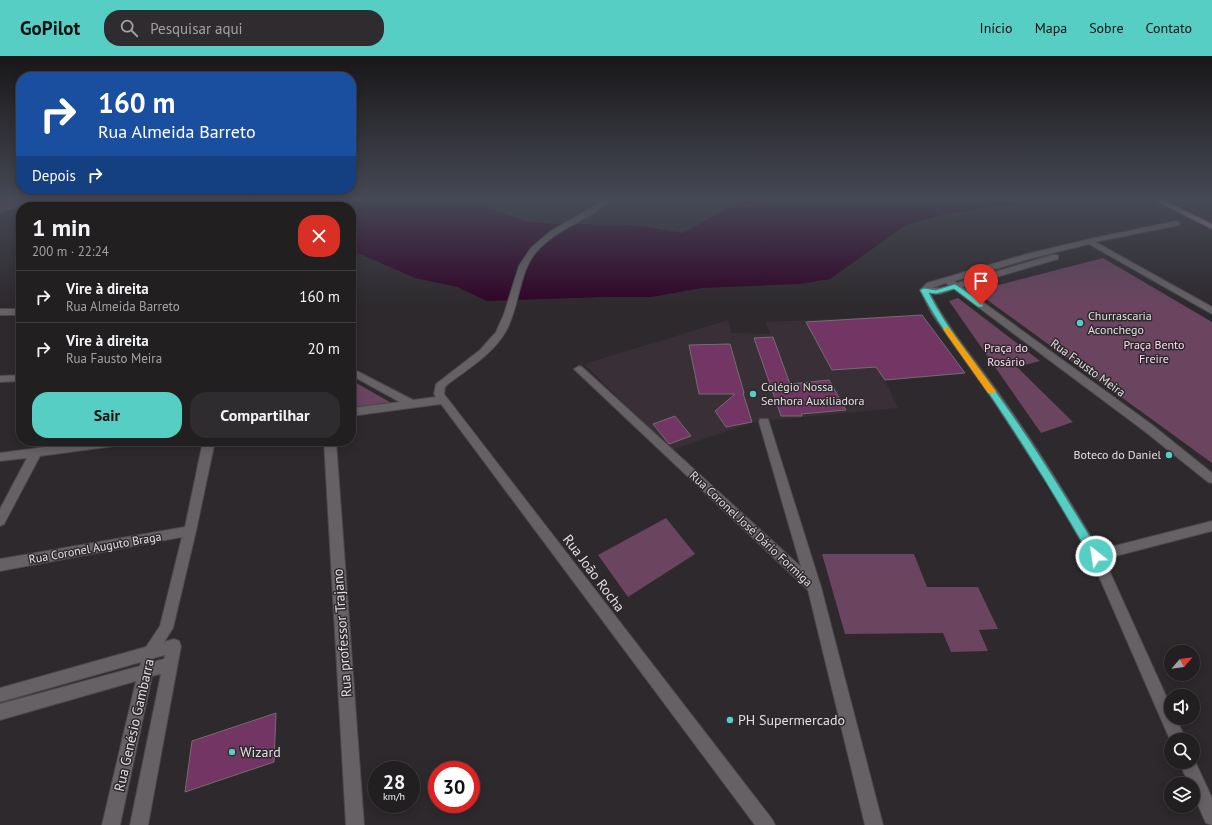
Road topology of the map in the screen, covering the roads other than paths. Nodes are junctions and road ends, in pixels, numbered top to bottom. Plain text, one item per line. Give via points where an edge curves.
1 (549, 236) edge
2 (1123, 236) edge
3 (1090, 244) junction
4 (951, 283) junction
5 (0, 312) edge
6 (16, 312) edge
7 (1212, 312) edge
8 (1212, 318) edge
9 (579, 369) dead end
10 (356, 374) edge
11 (16, 378) edge
12 (0, 379) edge
13 (442, 400) junction
14 (412, 404) junction
15 (356, 411) edge
16 (764, 422) dead end
17 (83, 446) edge
18 (208, 446) edge
19 (330, 446) edge
20 (36, 452) junction
21 (0, 457) edge
22 (1210, 474) edge
23 (0, 521) edge
24 (1212, 526) edge
25 (190, 531) junction
26 (1096, 556) junction
27 (0, 565) edge
28 (814, 588) junction
29 (166, 628) junction
30 (174, 646) junction
31 (149, 653) junction
32 (171, 664) junction
33 (146, 671) junction
34 (0, 695) edge
35 (0, 712) edge
36 (1175, 733) edge
37 (1190, 769) edge
38 (1212, 817) edge
39 (111, 825) edge
40 (139, 825) edge
41 (355, 825) edge
42 (766, 825) edge
43 (874, 825) edge

1 - 13 street via 532,251 521,270 501,333 487,349 440,386 439,394
2 - 3 street
3 - 4 street
3 - 7 street
3 - 8 street
4 - 22 street, Rua Fausto Meira
4 - 26 street via 928,290 936,314 1051,480
5 - 6 street
9 - 28 street, Rua Coronel José Dário Formiga
10 - 14 street
11 - 12 street
13 - 14 street
13 - 42 street, Rua João Rocha
14 - 15 street
16 - 28 street
17 - 20 street
18 - 25 street, Rua Genésio Gambarra
19 - 41 street, Rua professor Trajano
20 - 21 street
20 - 23 street
24 - 26 street
25 - 27 street, Rua Coronel Auguto Braga
25 - 29 street, Rua Genésio Gambarra
26 - 36 street
28 - 43 street, Rua Coronel José Dário Formiga
29 - 30 street
29 - 31 street, Rua Genésio Gambarra
30 - 31 street
30 - 32 street, Rua Genésio Gambarra
31 - 33 street, Rua Genésio Gambarra
31 - 34 street
32 - 33 street
32 - 40 street, Rua Genésio Gambarra
33 - 35 street
33 - 39 street, Rua Genésio Gambarra
37 - 38 street

